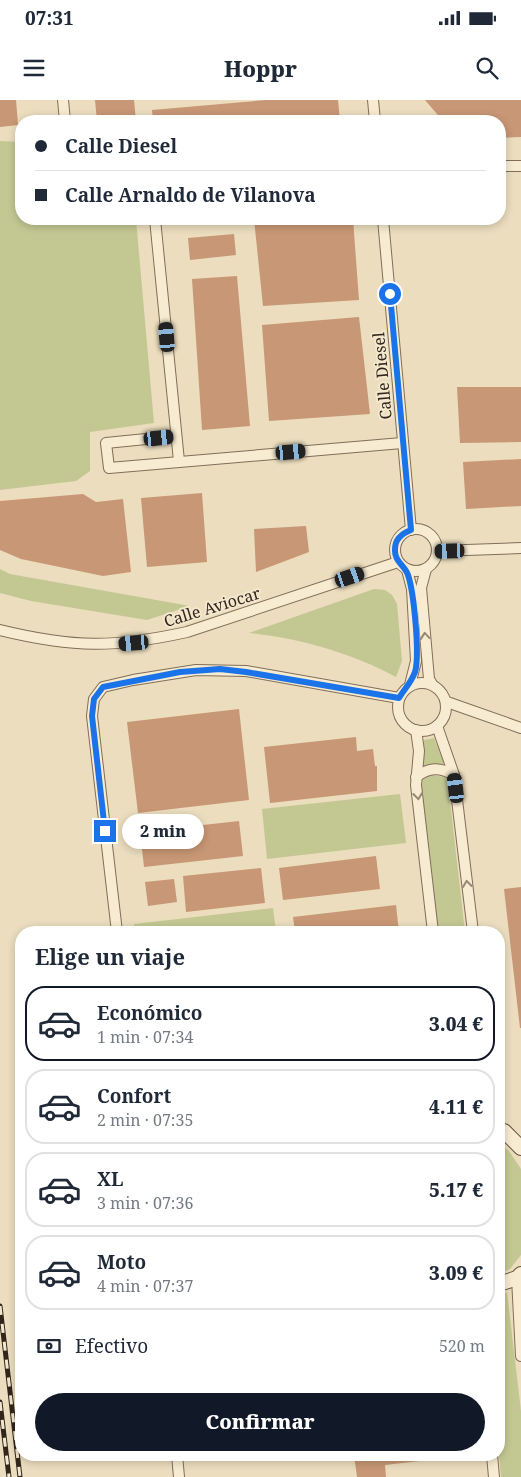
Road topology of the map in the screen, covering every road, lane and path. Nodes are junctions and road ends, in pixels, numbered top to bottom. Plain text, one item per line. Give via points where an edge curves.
1 (63, 100) edge
2 (373, 100) edge
3 (64, 115) edge
4 (374, 115) edge
5 (506, 166) edge
6 (521, 166) edge
7 (156, 225) edge
8 (384, 225) edge
9 (176, 436) junction
10 (402, 443) junction
11 (179, 461) junction
12 (411, 530) junction
13 (521, 548) edge
14 (437, 551) junction
15 (398, 562) junction
16 (407, 570) junction
17 (426, 570) junction
18 (0, 630) edge
19 (432, 684) junction
20 (410, 685) junction
21 (399, 698) junction
22 (446, 702) junction
23 (437, 726) junction
24 (521, 728) edge
25 (416, 730) junction
26 (454, 775) junction
27 (416, 777) junction
28 (116, 926) edge
29 (432, 926) edge
30 (472, 926) edge
31 (506, 1131) edge
32 (521, 1148) edge
33 (519, 1276) edge
34 (505, 1282) edge
35 (521, 1356) edge
36 (178, 1461) edge
37 (493, 1461) edge
38 (179, 1477) edge
39 (494, 1477) edge

1 - 3 street
2 - 4 street
5 - 6 street
7 - 9 street
8 - 10 street, Calle Diesel
9 - 11 street
9 - 11 street via 106,443 109,468
10 - 11 street
10 - 12 street, Calle Diesel
12 - 14 street via 418,529 430,535 435,540
12 - 15 street via 396,542
13 - 14 street
14 - 17 street via 435,560
15 - 16 street
15 - 18 street, Calle Aviocar via 187,632 153,640 114,645 73,644
16 - 17 street
16 - 20 street via 412,588 416,661
19 -> 17 street via 421,588
19 - 20 street
19 - 22 street via 444,694
20 - 21 street
21 - 25 street via 399,714 409,727
21 - 28 street via 220,669 196,670 103,687 94,699 92,716
22 - 23 street via 445,716
22 - 24 street
23 - 25 street
23 - 26 street
25 - 27 street via 419,750
26 - 27 street via 431,769
30 -> 26 street
27 -> 29 street
31 - 32 street
33 - 34 street
33 - 35 street
36 - 38 street
37 - 39 street

